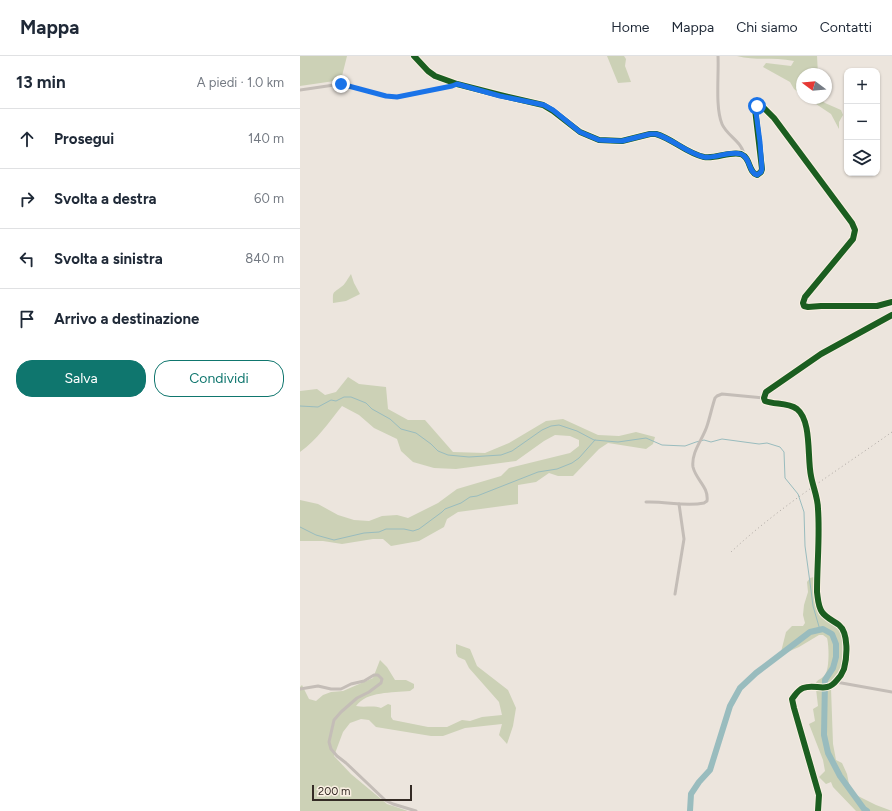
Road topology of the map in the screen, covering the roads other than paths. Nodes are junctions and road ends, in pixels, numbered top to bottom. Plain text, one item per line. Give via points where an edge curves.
1 (414, 56) edge
2 (718, 56) edge
3 (457, 84) junction
4 (300, 90) edge
5 (744, 156) junction
6 (892, 302) edge
7 (892, 315) edge
8 (764, 398) junction
9 (812, 482) tunnel mouth
10 (816, 497) tunnel mouth
11 (646, 502) dead end
12 (679, 504) junction
13 (675, 594) dead end
14 (836, 682) junction
15 (300, 689) edge
16 (892, 692) edge
17 (416, 811) edge
18 (818, 811) edge

1 - 3 street via 435,76
2 - 5 street via 721,123 725,131 743,148
3 - 4 street via 397,97 341,84
3 - 5 street via 544,105 580,132 599,140 622,141 656,134 704,157 733,154
5 - 6 street via 752,172 759,174 762,169 756,109 757,106 762,106 774,118 852,223 853,239 805,297 804,306 877,306
7 - 8 street via 821,354 766,392
8 - 9 street via 768,402 791,406 802,415 806,424
8 - 12 street via 722,394 717,396 693,465 703,484 707,501 701,504
10 - 14 street via 819,605 826,617 839,625 845,634 844,669
11 - 12 street
12 - 13 street via 684,539
14 - 16 street
14 - 18 street via 827,687 804,687 792,699 819,795
15 - 17 street via 318,686 341,689 378,675 381,683 358,698 334,720 329,742 337,756 385,800

